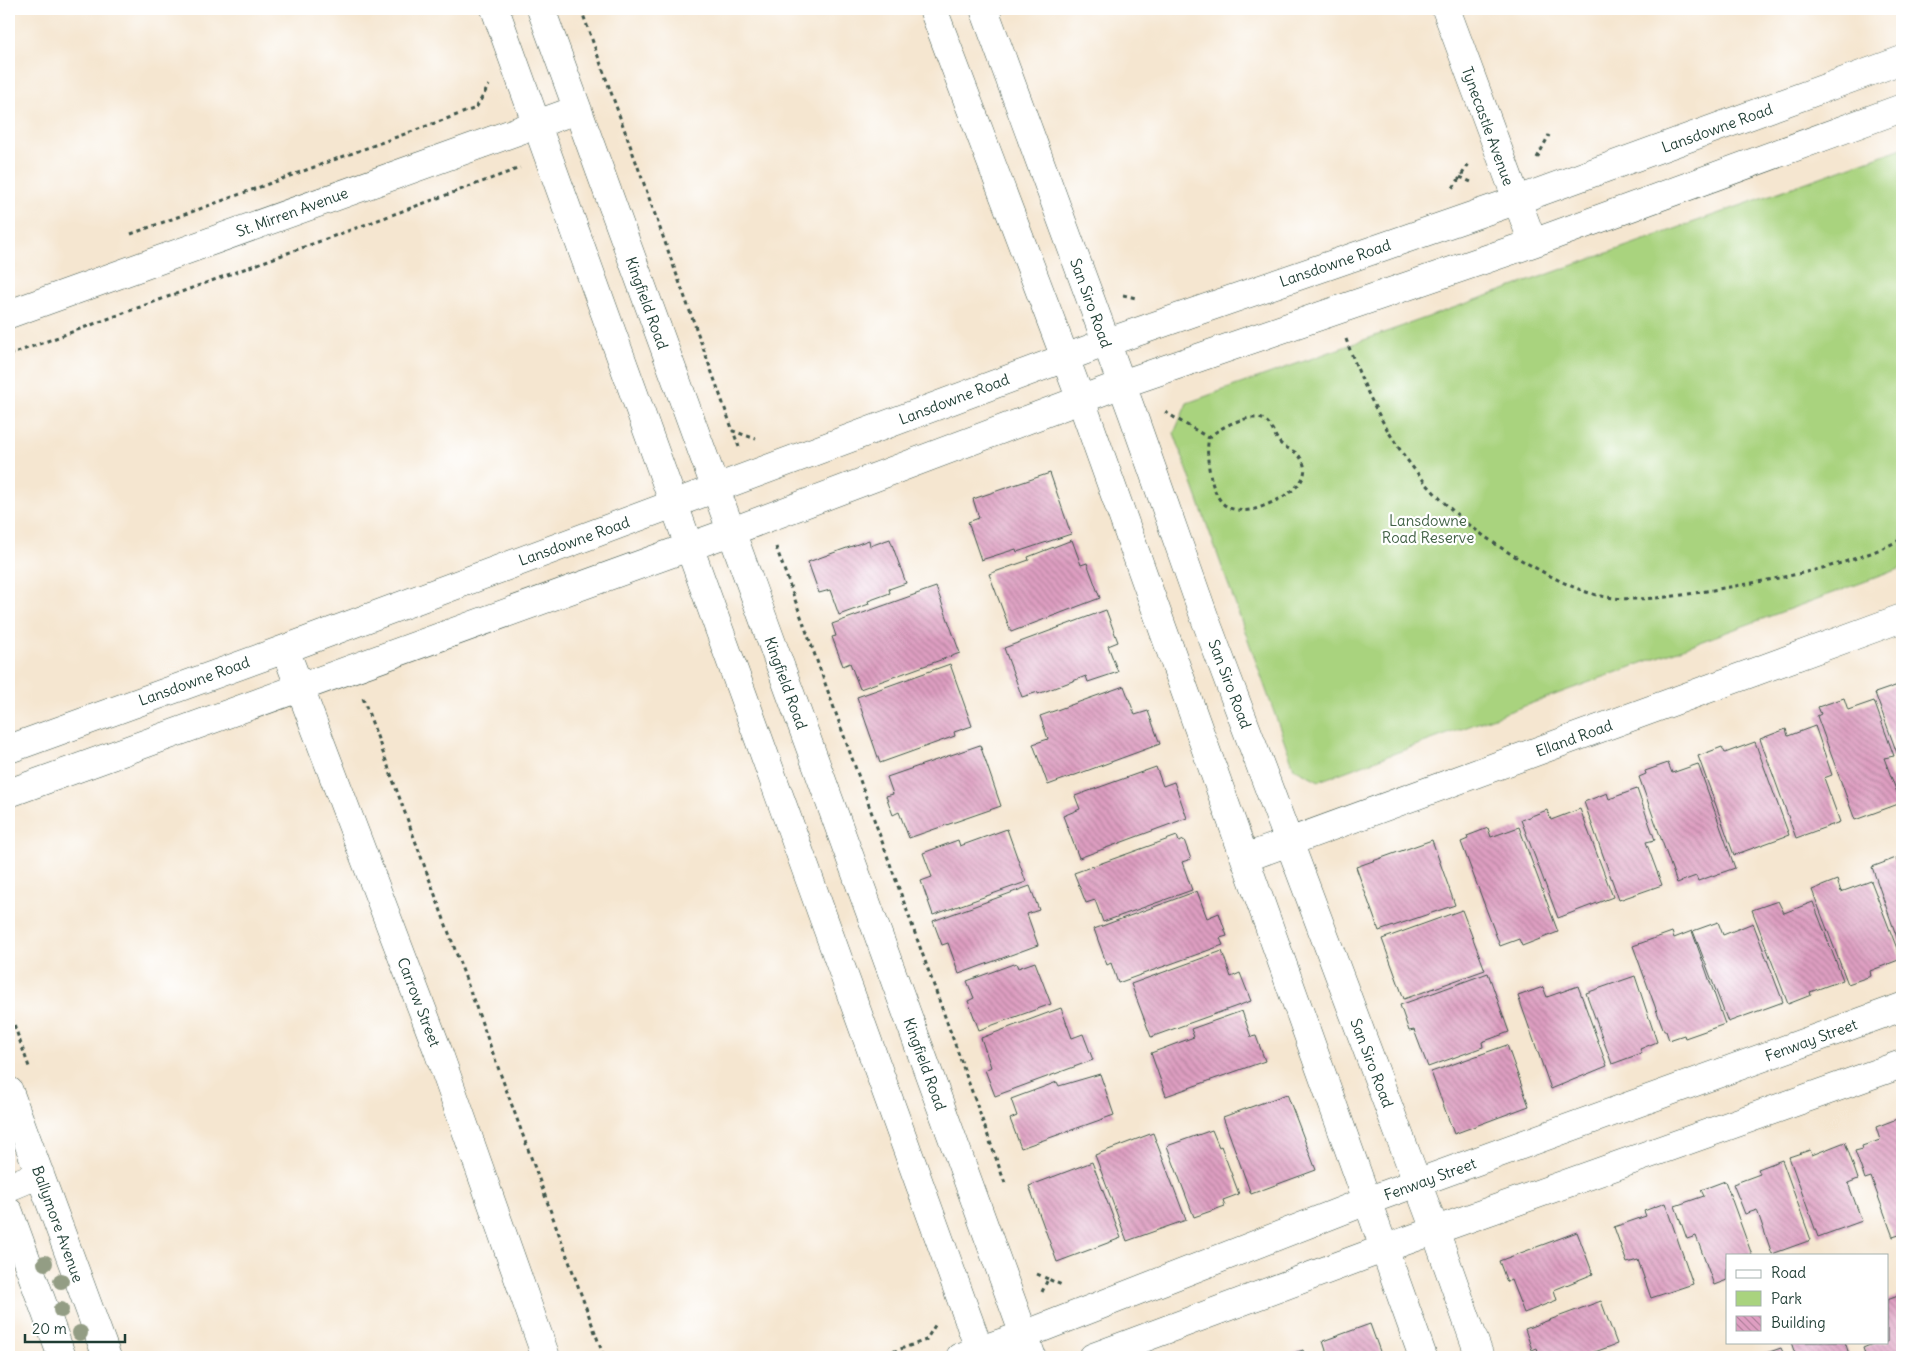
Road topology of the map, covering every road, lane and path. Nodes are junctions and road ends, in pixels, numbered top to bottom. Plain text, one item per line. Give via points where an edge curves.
1 (495, 9) edge
2 (541, 9) edge
3 (581, 9) edge
4 (933, 9) edge
5 (984, 9) edge
6 (1446, 9) edge
7 (1902, 60) edge
8 (491, 82) dead end
9 (1902, 108) edge
10 (576, 110) junction
11 (537, 123) junction
12 (1472, 159) dead end
13 (524, 173) dead end
14 (1450, 193) dead end
15 (1515, 201) junction
16 (130, 234) dead end
17 (1533, 242) junction
18 (1119, 286) dead end
19 (1140, 300) dead end
20 (9, 314) edge
21 (1346, 338) dead end
22 (1105, 343) junction
23 (9, 355) edge
24 (1064, 358) junction
25 (1122, 384) junction
26 (1081, 400) junction
27 (1163, 411) dead end
28 (733, 431) dead end
29 (1209, 438) junction
30 (715, 489) junction
31 (674, 503) junction
32 (730, 532) junction
33 (1902, 539) edge
34 (691, 546) junction
35 (778, 551) dead end
36 (1902, 618) edge
37 (284, 649) junction
38 (299, 689) junction
39 (360, 690) dead end
40 (9, 749) edge
41 (9, 793) edge
42 (1289, 841) junction
43 (1245, 858) junction
44 (1902, 1007) edge
45 (1902, 1064) edge
46 (9, 1091) edge
47 (17, 1137) edge
48 (40, 1174) junction
49 (1417, 1184) junction
50 (9, 1187) edge
51 (1007, 1191) dead end
52 (1367, 1201) junction
53 (9, 1212) edge
54 (1435, 1230) junction
55 (1384, 1249) junction
56 (1034, 1266) dead end
57 (1048, 1279) dead end
58 (1028, 1346) edge
59 (974, 1355) edge
60 (62, 1357) edge
61 (107, 1357) edge
62 (546, 1357) edge
63 (604, 1357) edge
64 (1093, 1357) edge
65 (1423, 1357) edge
66 (1480, 1357) edge

1 - 11 street
2 - 10 street, Kingfield Road
3 - 28 path
4 - 24 street
5 - 22 street, San Siro Road
6 - 15 street, Tynecastle Avenue
7 - 15 street, Lansdowne Road
8 - 16 path via 476,108
9 - 17 street
10 - 11 street, St. Mirren Avenue
10 - 30 street, Kingfield Road
11 - 20 street, St. Mirren Avenue
11 - 31 street
12 - 14 path
13 - 23 path via 519,168
15 - 17 street, Tynecastle Avenue
15 - 22 street, Lansdowne Road
17 - 25 street
18 - 19 path via 1123,295
21 - 33 path via 1356,366 1394,443 1421,479 1456,516 1505,552 1566,584 1601,596 1630,599 1686,594 1807,573 1876,552
22 - 24 street, Lansdowne Road
22 - 25 street, San Siro Road
24 - 26 street
24 - 30 street, Lansdowne Road
25 - 26 street
25 - 42 street, San Siro Road via 1204,616
26 - 32 street
26 - 43 street
27 - 29 path
29 - 29 path via 1206,455 1219,499 1235,509 1247,511 1261,507 1292,493 1303,479 1304,466 1300,456 1281,444 1267,421 1258,417 1215,430
30 - 31 street, Lansdowne Road
30 - 32 street, Kingfield Road
31 - 34 street
31 - 37 street, Lansdowne Road
32 - 34 street
32 - 58 street, Kingfield Road
34 - 38 street
34 - 59 street
35 - 51 path
36 - 42 street, Elland Road
37 - 38 street, Carrow Street
37 - 40 street, Lansdowne Road
38 - 41 street
38 - 62 street, Carrow Street via 438,1051
39 - 63 path
42 - 43 street, Elland Road
42 - 49 street, San Siro Road
43 - 52 street
44 - 49 street, Fenway Street
45 - 54 street
46 - 47 street, Ballymore Avenue
47 - 48 street, Ballymore Avenue
48 - 50 street
48 - 61 street, Ballymore Avenue
49 - 52 street, Fenway Street
49 - 54 street, San Siro Road
52 - 55 street
52 - 58 street, Fenway Street
53 - 60 street
54 - 55 street
54 - 66 street, San Siro Road
55 - 64 street
55 - 65 street
56 - 57 path via 1038,1275
58 - 59 street, Fenway Street

